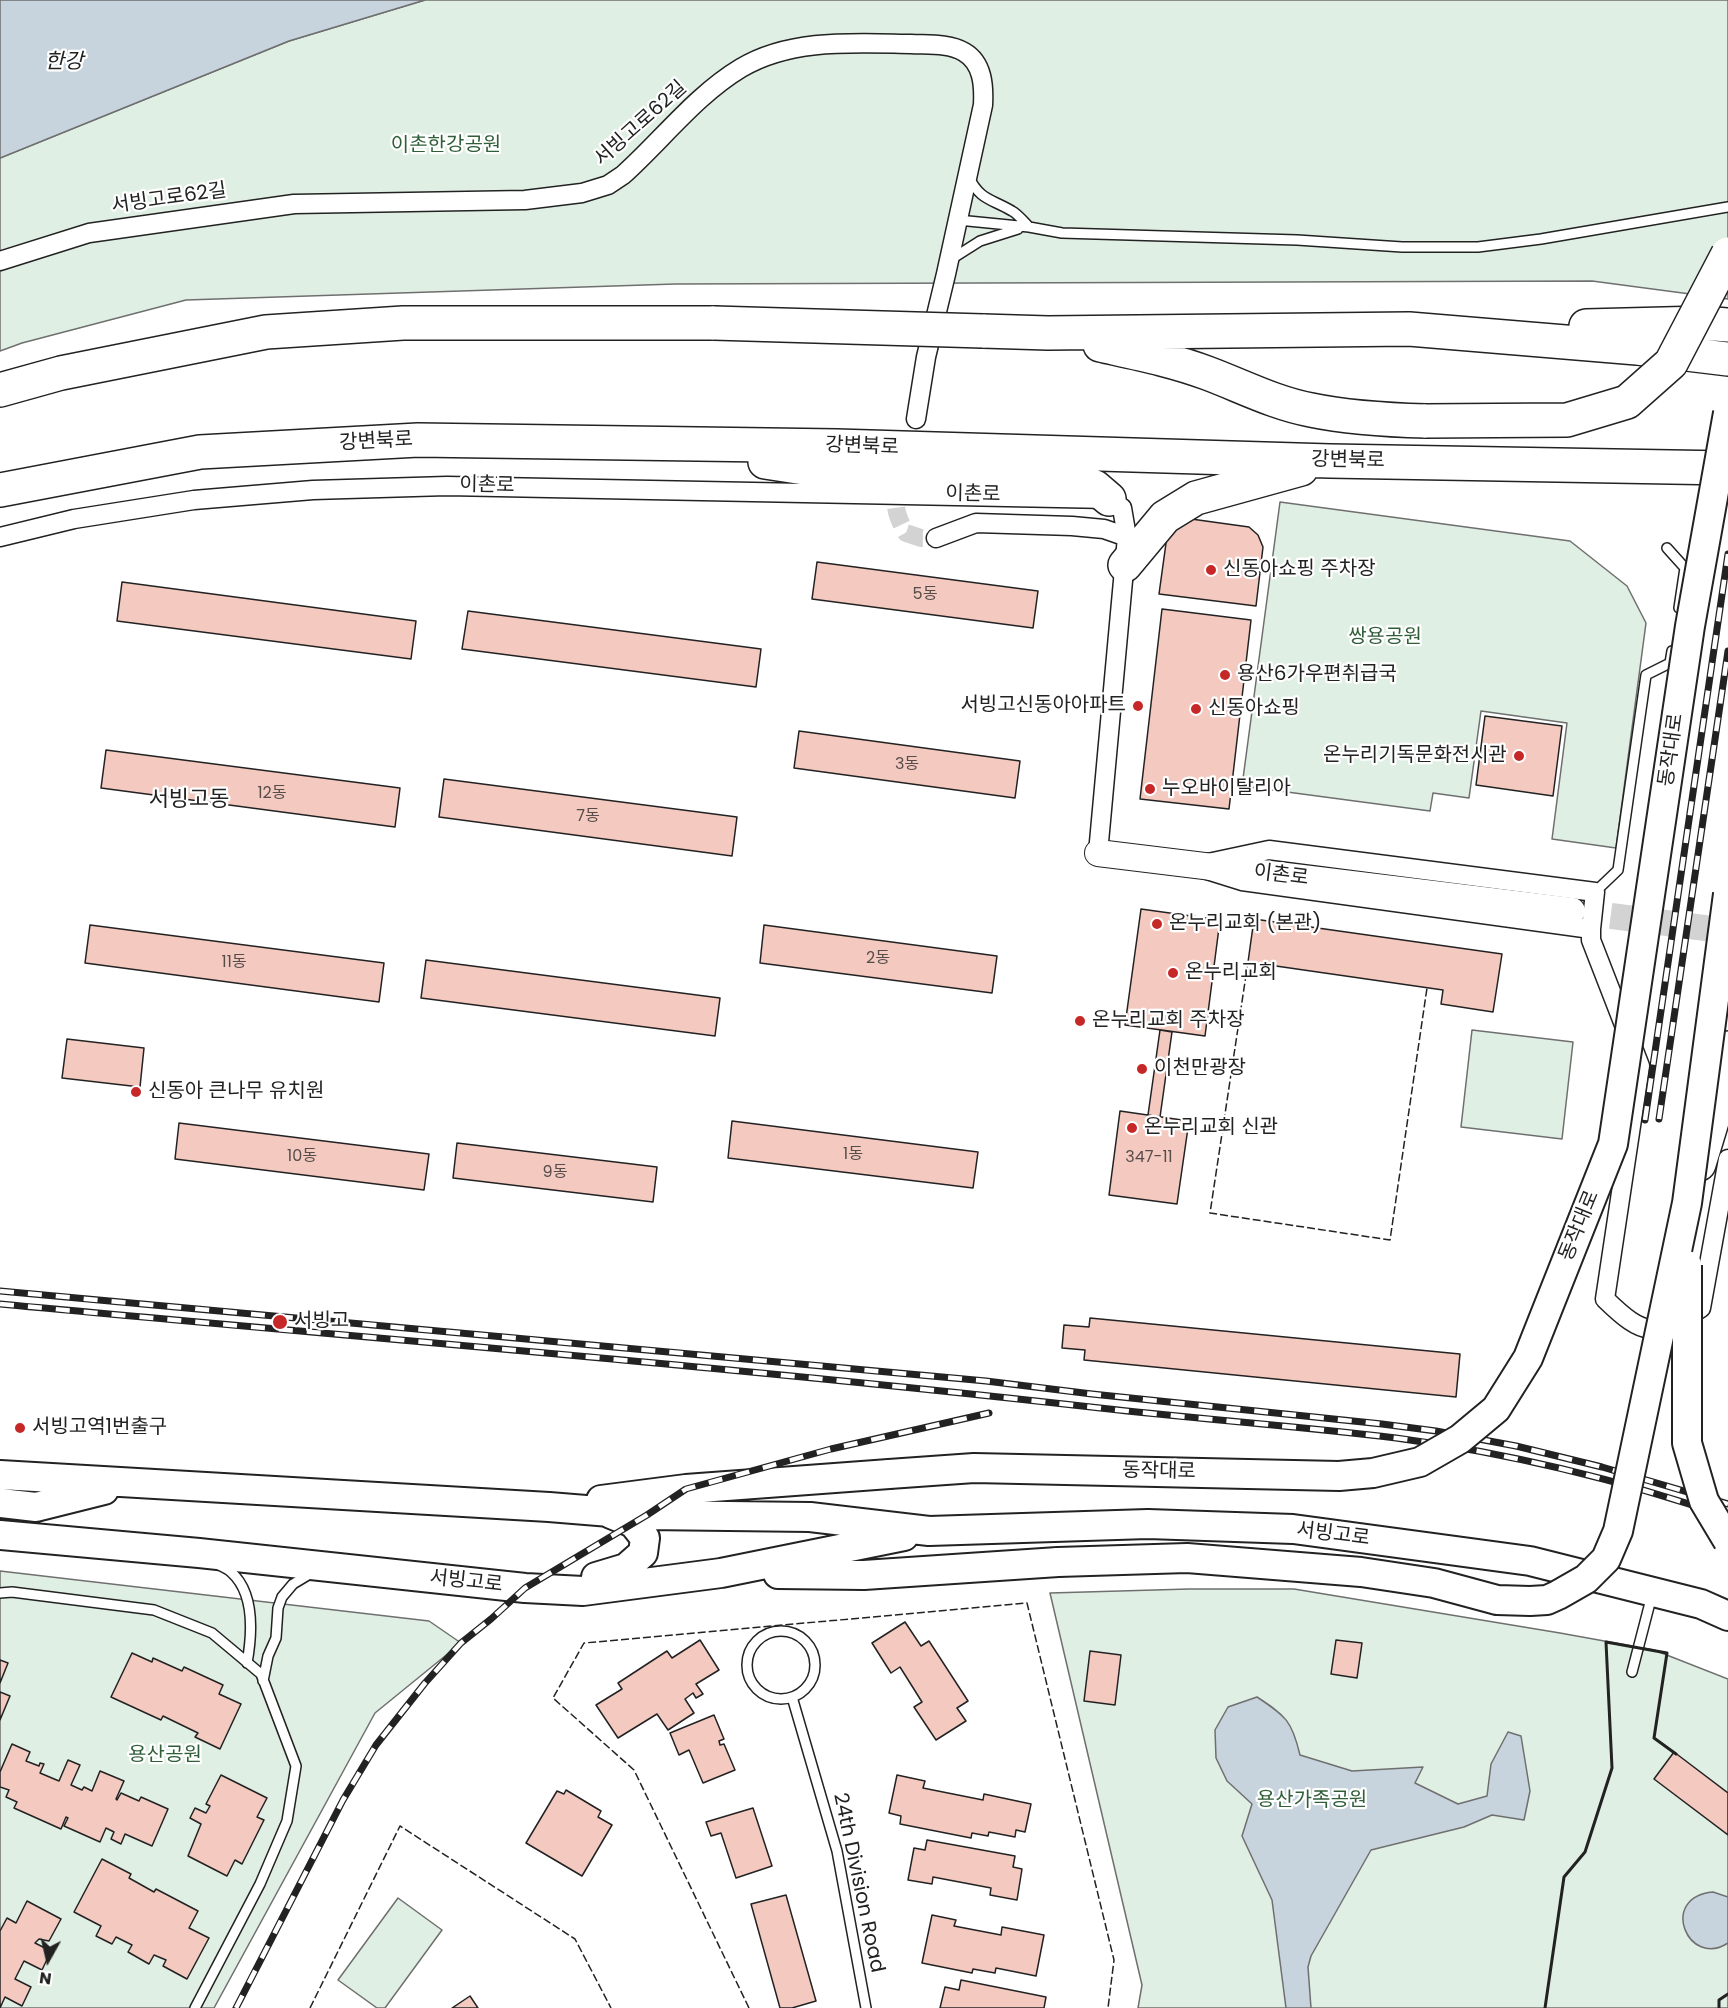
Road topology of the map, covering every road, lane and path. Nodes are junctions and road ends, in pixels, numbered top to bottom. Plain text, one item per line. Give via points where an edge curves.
1 (967, 173) junction
2 (1728, 207) edge
3 (958, 220) junction
4 (1029, 227) junction
5 (1728, 254) edge
6 (0, 261) edge
7 (948, 267) junction
8 (1728, 326) edge
9 (1409, 329) junction
10 (1048, 333) junction
11 (1728, 359) edge
12 (3, 390) edge
13 (1728, 413) edge
14 (916, 418) dead end
15 (645, 443) junction
16 (1330, 461) junction
17 (1728, 468) edge
18 (0, 490) edge
19 (1109, 499) junction
20 (0, 537) edge
21 (936, 538) tunnel mouth
22 (1667, 548) dead end
23 (1126, 551) junction
24 (1678, 616) dead end
25 (1674, 639) dead end
26 (1098, 854) joint
27 (1194, 866) junction
28 (1595, 892) junction
29 (1728, 894) edge
30 (1572, 911) tunnel mouth
31 (1591, 929) junction
32 (1728, 1048) edge
33 (1728, 1160) edge
34 (1687, 1203) junction
35 (0, 1475) edge
36 (133, 1483) junction
37 (0, 1503) edge
38 (549, 1507) junction
39 (606, 1512) junction
40 (929, 1531) junction
41 (0, 1535) edge
42 (1728, 1541) edge
43 (199, 1553) junction
44 (321, 1567) junction
45 (722, 1573) junction
46 (556, 1589) junction
47 (0, 1593) edge
48 (1652, 1593) junction
49 (1728, 1616) edge
50 (247, 1663) junction
51 (1632, 1672) dead end
52 (263, 1680) junction
53 (792, 1697) junction
54 (195, 2008) edge
55 (866, 2008) edge

1 - 3 street, 서빙고로62길
1 - 4 lane via 978,192 1013,211
1 - 6 street, 서빙고로62길 via 984,87 974,61 964,51 946,46 837,43 801,47 741,68 708,93 623,175 608,185 582,193 525,200 294,204 89,233
2 - 4 lane via 1541,239 1446,248 1062,233
3 - 4 lane
3 - 7 street, 서빙고로62길
4 - 7 lane via 980,241
5 - 10 highway, bridge via 1671,363 1627,402 1567,420 1426,422 1356,418 1254,394 1161,359
7 - 14 street, 서빙고로62길
8 - 9 highway via 1703,323
9 - 10 highway
9 - 11 highway
10 - 12 highway, bridge via 714,323 403,323 266,332 61,373
13 - 38 main road, 동작대로, bridge via 1690,626 1613,1144 1528,1358 1496,1409 1433,1455 1405,1466 1359,1475 974,1468 686,1489
15 - 16 highway, 강변북로
15 - 18 highway, 강변북로 via 418,440 200,452
15 - 19 highway via 843,474 1071,478 1095,487
16 - 17 highway, 강변북로
16 - 23 highway via 1196,498 1165,516
19 - 20 street, 이촌로 via 425,486 194,500 74,519
19 - 23 street, 이촌로 via 1122,508
21 - 23 street via 976,523 1072,526 1104,530
22 - 24 lane via 1685,568
23 - 26 street, 이촌로
25 - 28 lane via 1670,663 1646,675 1618,870
26 - 27 street, 이촌로
27 - 28 street via 1269,850
27 - 30 street, 이촌로
27 - 31 street via 1242,881
28 - 31 street
29 - 34 main road, bridge
31 - 33 street via 1591,940 1640,1066 1605,1299 1625,1319 1649,1330 1676,1324 1701,1308
32 - 34 highway, bridge via 1720,1095
34 - 42 main road, bridge via 1686,1437 1704,1501
34 - 45 main road, bridge via 1618,1531 1606,1558 1576,1586 1547,1599 1509,1602 1434,1583 1362,1572 1187,1558 864,1575
35 - 36 main road, 서빙고로
36 - 37 main road, 서빙고로 via 36,1507
36 - 38 main road, 서빙고로
38 - 39 main road, 서빙고로
39 - 40 main road, 서빙고로 via 810,1517
39 - 46 main road via 633,1523 645,1538 643,1553 626,1568
40 - 45 main road, 서빙고로
40 - 48 main road, 서빙고로 via 1148,1524 1293,1529 1530,1561
41 - 43 main road, 서빙고로
43 - 44 main road, 서빙고로
43 - 50 lane via 232,1572 247,1596 251,1641
44 - 46 main road, 서빙고로
44 - 52 lane via 293,1584 282,1597 276,1638
45 - 46 main road, 서빙고로 via 583,1591
47 - 50 lane via 154,1610 212,1633
48 - 49 main road, 서빙고로
48 - 51 lane
50 - 52 lane
52 - 54 lane via 296,1766 287,1821 260,1884
53 - 53 lane via 807,1688 813,1678 814,1655 800,1637 777,1632 756,1643 750,1652 748,1672 752,1682 767,1696
53 - 55 lane, 24th Division Road via 837,1851

